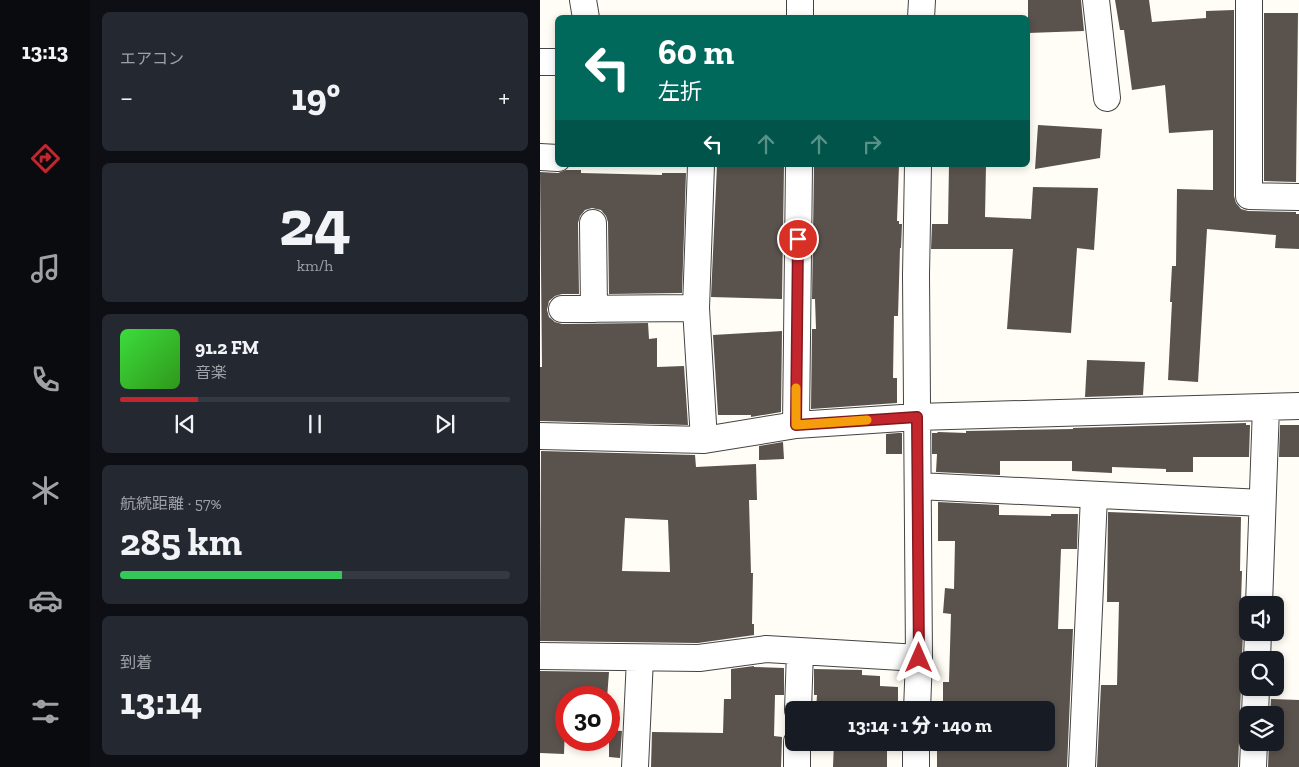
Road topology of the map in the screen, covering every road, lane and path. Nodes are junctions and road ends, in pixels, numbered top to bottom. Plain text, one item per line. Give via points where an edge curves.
1 (583, 0) edge
2 (800, 0) edge
3 (922, 0) edge
4 (1096, 0) edge
5 (1249, 0) edge
6 (586, 15) edge
7 (800, 15) edge
8 (922, 15) edge
9 (540, 62) edge
10 (555, 62) edge
11 (1107, 98) dead end
12 (540, 157) edge
13 (555, 158) edge
14 (700, 167) edge
15 (799, 167) edge
16 (918, 167) edge
17 (1299, 197) edge
18 (593, 223) dead end
19 (696, 308) junction
20 (562, 309) dead end
21 (594, 309) junction
22 (1299, 406) edge
23 (1266, 407) junction
24 (917, 417) junction
25 (796, 425) junction
26 (540, 436) edge
27 (704, 440) junction
28 (918, 486) junction
29 (1094, 496) junction
30 (1262, 503) junction
31 (1259, 596) edge
32 (800, 651) junction
33 (540, 656) edge
34 (640, 658) junction
35 (919, 658) junction
36 (798, 701) edge
37 (917, 701) edge
38 (798, 751) edge
39 (916, 751) edge
40 (1254, 751) edge
41 (635, 767) edge
42 (797, 767) edge
43 (916, 767) edge
44 (1082, 767) edge
45 (1253, 767) edge

1 - 6 street
2 - 7 street
3 - 8 street
4 - 11 street
5 - 17 street via 1249,196
9 - 10 street
12 - 13 street
14 - 19 street
15 - 25 street
16 - 24 street
18 - 21 street
19 - 21 street
19 - 27 street
20 - 21 street
22 - 23 street
23 - 24 street
23 - 30 street
24 - 25 street
24 - 28 street
25 - 27 street
26 - 27 street
28 - 29 street
28 - 35 street
29 - 30 street
29 - 44 street
30 - 31 street
32 - 34 street via 766,649 699,658
32 - 35 street
32 - 36 street
33 - 34 street
34 - 41 street
35 - 37 street
38 - 42 street
39 - 43 street
40 - 45 street

